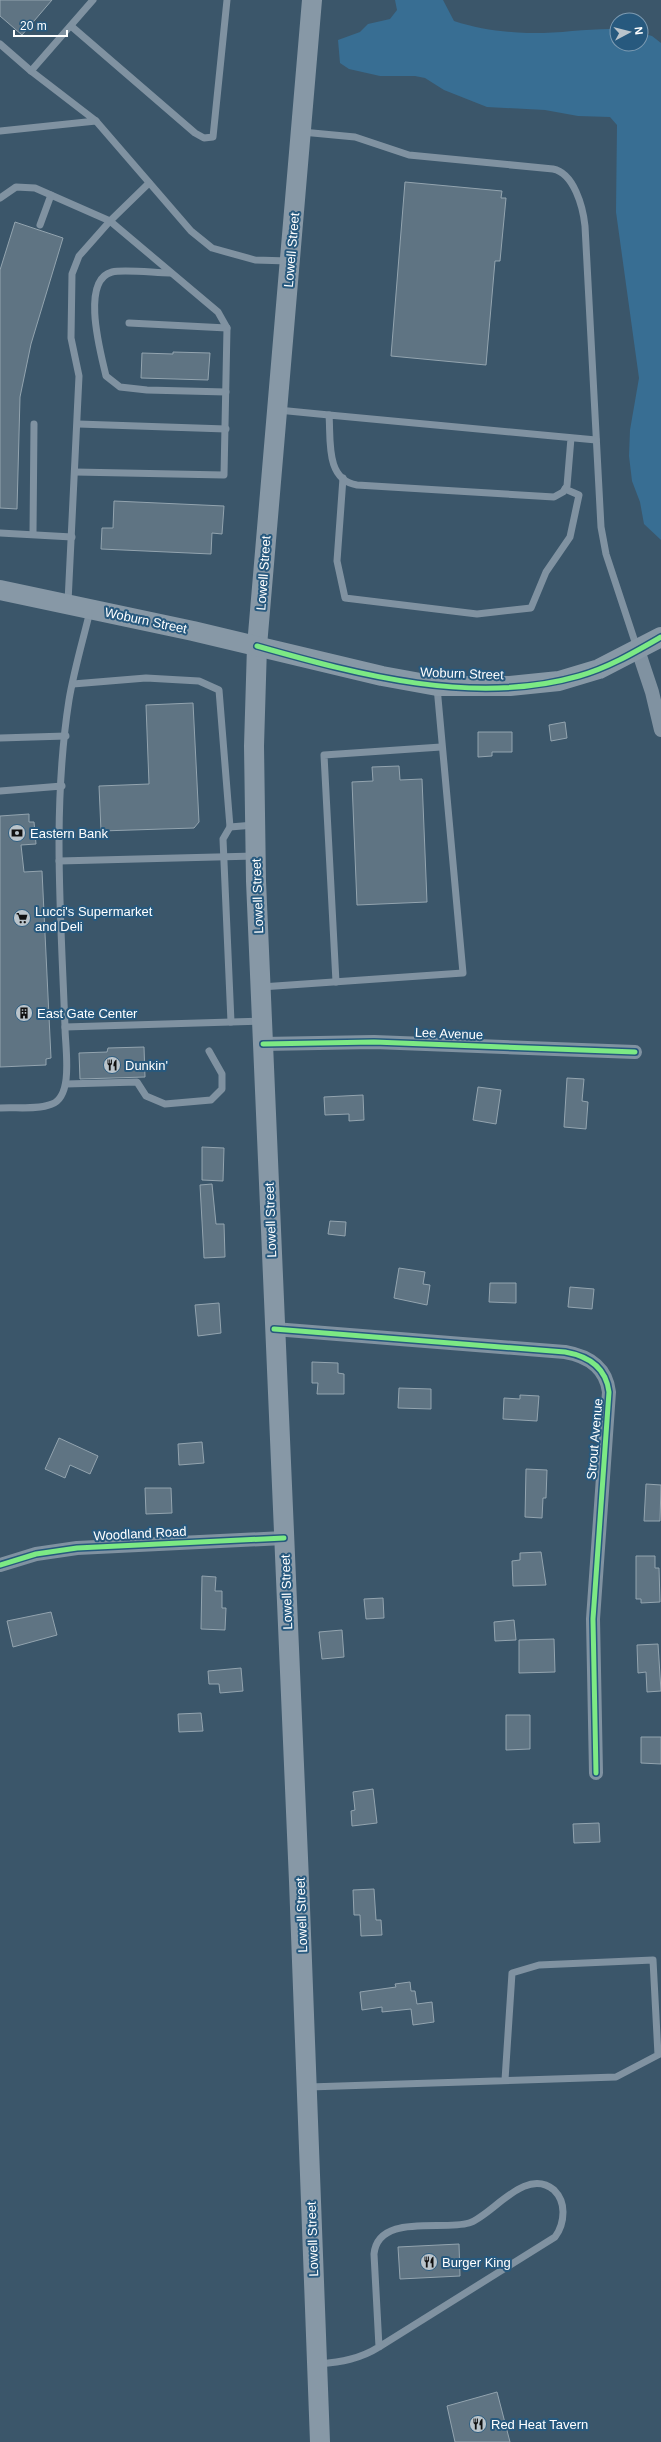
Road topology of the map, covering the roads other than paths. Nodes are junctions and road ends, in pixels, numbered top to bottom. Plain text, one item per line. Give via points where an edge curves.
1 (93, 0) edge
2 (227, 0) edge
3 (312, 0) edge
4 (71, 26) junction
5 (0, 44) edge
6 (31, 71) junction
7 (96, 121) junction
8 (300, 131) junction
9 (0, 132) edge
10 (149, 183) junction
11 (52, 195) junction
12 (0, 198) edge
13 (110, 221) junction
14 (40, 225) dead end
15 (290, 262) junction
16 (170, 273) junction
17 (129, 323) dead end
18 (227, 328) junction
19 (226, 392) junction
20 (276, 410) junction
21 (329, 415) junction
22 (34, 424) dead end
23 (78, 424) junction
24 (226, 429) junction
25 (571, 438) junction
26 (596, 440) junction
27 (75, 472) junction
28 (343, 478) junction
29 (565, 489) junction
30 (0, 533) edge
31 (33, 534) junction
32 (72, 537) junction
33 (0, 590) edge
34 (68, 604) junction
35 (91, 609) junction
36 (661, 637) edge
37 (257, 646) junction
38 (638, 650) junction
39 (73, 684) junction
40 (437, 686) junction
41 (661, 730) edge
42 (66, 736) junction
43 (0, 738) edge
44 (441, 746) junction
45 (62, 786) junction
46 (0, 791) edge
47 (255, 825) junction
48 (230, 827) junction
49 (256, 856) junction
50 (225, 857) junction
51 (59, 861) junction
52 (336, 982) junction
53 (261, 987) junction
54 (262, 1021) junction
55 (231, 1022) junction
56 (65, 1027) junction
57 (263, 1044) junction
58 (209, 1051) dead end
59 (635, 1052) dead end
60 (66, 1084) junction
61 (0, 1108) edge
62 (274, 1329) junction
63 (284, 1538) junction
64 (0, 1565) edge
65 (596, 1773) dead end
66 (505, 2080) junction
67 (306, 2087) junction
68 (379, 2347) junction
69 (317, 2364) junction
70 (320, 2442) edge

1 - 4 lane
2 - 4 lane via 213,137 204,138 194,133
3 - 8 main road, Lowell Street
4 - 6 lane
5 - 6 lane
6 - 7 lane
7 - 9 lane
7 - 10 lane
8 - 15 main road, Lowell Street
8 - 26 lane via 355,137 409,155 553,169 564,174 579,202 584,220
10 - 13 lane
10 - 15 lane via 191,232 212,248 255,260
11 - 12 lane via 35,188 16,187
11 - 13 lane
11 - 14 lane
13 - 16 lane
13 - 23 lane via 79,256 72,274 71,338 79,376
15 - 20 main road, Lowell Street
16 - 18 lane via 218,312
16 - 19 lane via 112,272 100,278 96,286 95,329 106,376 120,387
17 - 18 lane
18 - 19 lane
19 - 24 lane
20 - 21 lane
20 - 37 main road, Lowell Street
21 - 25 lane
21 - 28 lane via 332,466
22 - 31 lane
23 - 24 lane
23 - 27 lane
24 - 27 lane via 224,475
25 - 26 lane
25 - 29 lane
26 - 38 lane via 603,541
27 - 32 lane
28 - 29 lane via 357,485 550,497 558,496
28 - 29 lane via 337,562 345,598 477,614 531,608 546,572 570,537 579,495
30 - 31 lane
31 - 32 lane
32 - 34 lane
33 - 34 main road, Woburn Street
34 - 35 main road, Woburn Street
35 - 37 main road, Woburn Street
35 - 39 lane
36 - 38 main road, Woburn Street
37 - 40 main road, Woburn Street via 304,659
37 - 47 main road, Lowell Street
38 - 40 main road, Woburn Street via 599,669 559,681 510,686
38 - 41 street
39 - 42 lane
39 - 48 lane via 146,678 199,681 219,690
40 - 44 lane
42 - 43 lane
42 - 45 lane
44 - 52 lane via 324,755
44 - 52 lane via 463,973
45 - 46 lane
45 - 51 lane
47 - 48 lane
47 - 49 main road, Lowell Street
48 - 50 lane via 223,839
49 - 50 lane
49 - 53 main road, Lowell Street
50 - 51 lane
50 - 55 lane
51 - 56 lane
52 - 53 lane
53 - 54 main road, Lowell Street
54 - 55 lane
54 - 57 main road, Lowell Street
55 - 56 lane
56 - 60 lane
57 - 59 street, Lee Avenue via 374,1042
57 - 62 main road, Lowell Street
58 - 60 lane via 222,1074 222,1089 211,1100 165,1104 146,1096 137,1082
60 - 61 lane via 60,1099 50,1105
62 - 63 main road, Lowell Street
62 - 65 street, Strout Avenue via 565,1352 586,1358 603,1373 609,1392 593,1619
63 - 64 street, Woodland Road via 77,1548 36,1554
63 - 67 main road, Lowell Street
66 - 66 lane via 616,2077 658,2055 654,1960 539,1965 512,1973
66 - 67 lane
67 - 69 main road, Lowell Street
68 - 68 lane via 555,2237 563,2221 563,2205 556,2192 543,2186 528,2186 512,2192 470,2223 396,2228 384,2233 376,2244 374,2254
68 - 69 lane via 344,2362
69 - 70 main road, Lowell Street

